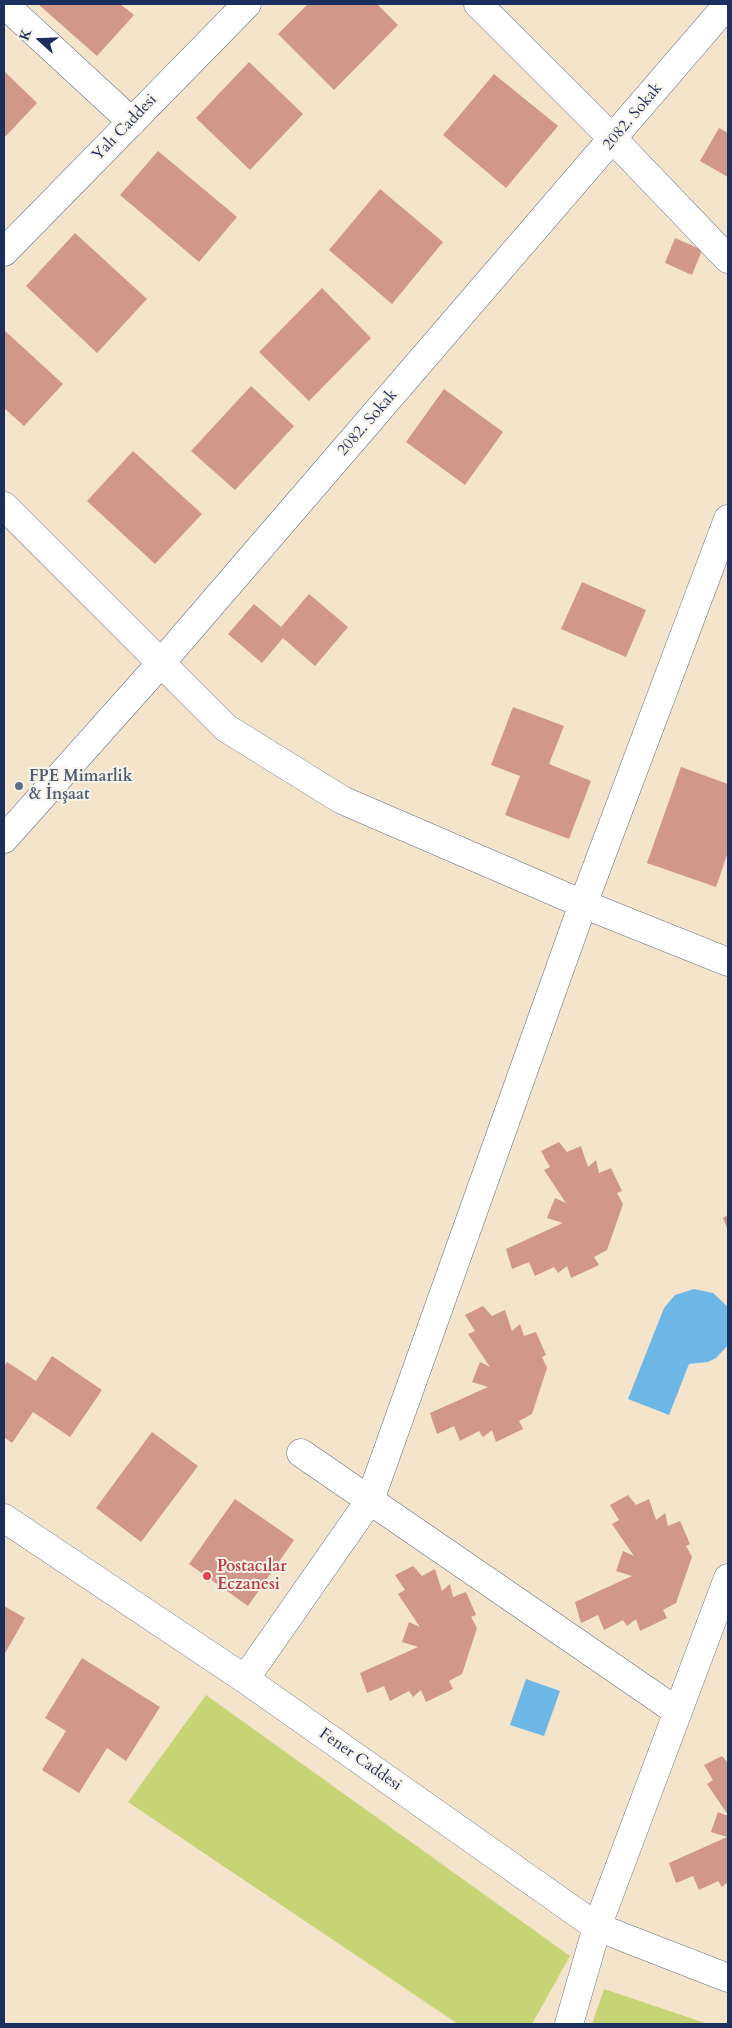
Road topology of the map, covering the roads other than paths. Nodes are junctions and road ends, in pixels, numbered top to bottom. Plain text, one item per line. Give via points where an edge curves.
1 (4, 4) edge
2 (247, 4) edge
3 (478, 4) edge
4 (728, 4) edge
5 (132, 122) junction
6 (613, 139) junction
7 (4, 252) edge
8 (728, 259) edge
9 (4, 506) edge
10 (728, 518) edge
11 (160, 664) junction
12 (4, 839) edge
13 (583, 904) junction
14 (728, 962) edge
15 (301, 1453) dead end
16 (370, 1500) junction
17 (4, 1518) edge
18 (728, 1578) edge
19 (245, 1679) junction
20 (678, 1712) junction
21 (597, 1927) junction
22 (728, 1978) edge
23 (569, 2024) edge

1 - 5 street
2 - 5 street, Yalı Caddesi
3 - 6 street
4 - 6 street, 2082. Sokak
5 - 7 street, Yalı Caddesi
6 - 8 street
6 - 11 street, 2082. Sokak
9 - 11 street
10 - 13 street
11 - 12 street, 2082. Sokak
11 - 13 street via 226,728 342,800
13 - 14 street
13 - 16 street
15 - 16 street
16 - 19 street
16 - 20 street
17 - 19 street, Fener Caddesi
18 - 20 street
19 - 21 street, Fener Caddesi
20 - 21 street
21 - 22 street, Fener Caddesi
21 - 23 street

